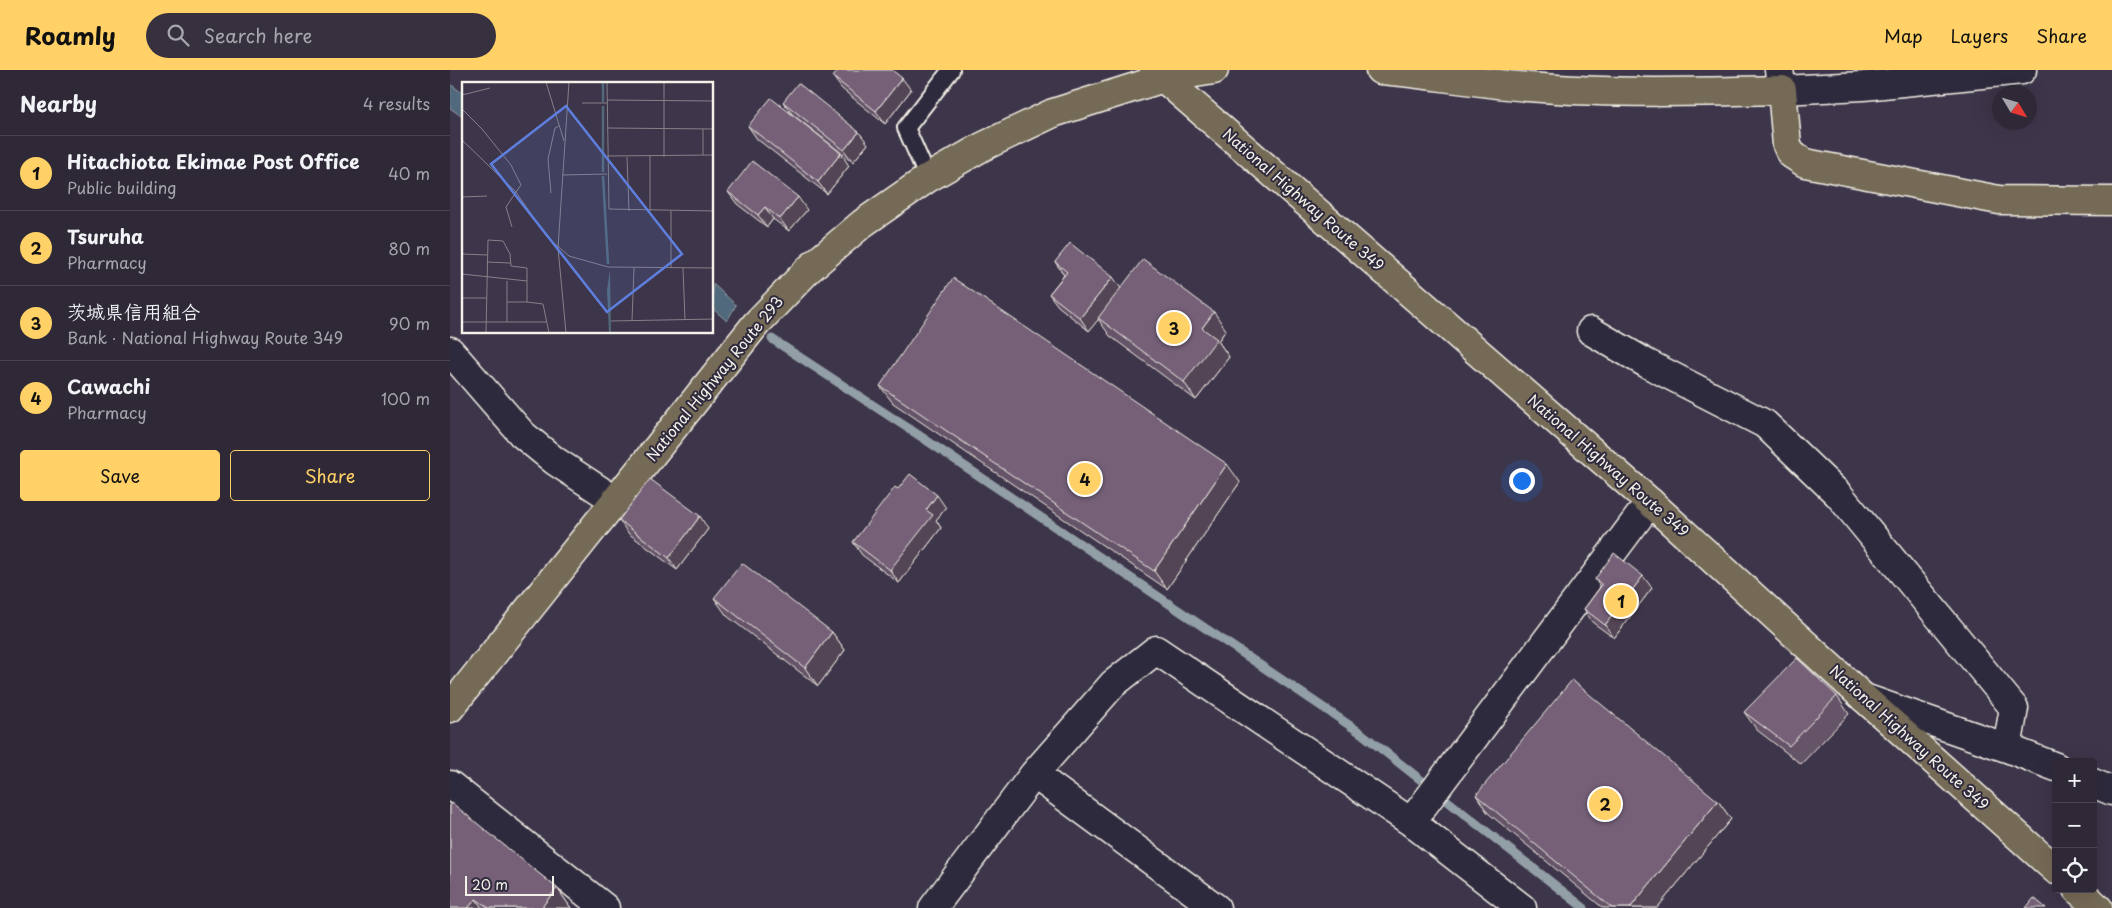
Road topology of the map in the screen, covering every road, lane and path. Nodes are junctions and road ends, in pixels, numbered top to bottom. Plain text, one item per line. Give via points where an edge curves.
1 (951, 70) edge
2 (1214, 70) edge
3 (1380, 70) edge
4 (2022, 70) edge
5 (1159, 74) edge
6 (1780, 80) edge
7 (928, 178) junction
8 (2112, 201) edge
9 (1591, 331) dead end
10 (450, 352) edge
11 (616, 501) junction
12 (1650, 502) junction
13 (1864, 698) junction
14 (450, 708) edge
15 (2007, 748) junction
16 (2052, 765) edge
17 (1034, 774) junction
18 (450, 784) edge
19 (2097, 785) edge
20 (2112, 791) edge
21 (1412, 822) junction
22 (2052, 866) edge
23 (2081, 893) edge
24 (606, 908) edge
25 (933, 908) edge
26 (1216, 908) edge
27 (1522, 908) edge
28 (2098, 908) edge

1 - 7 lane via 906,128
2 - 5 highway, National Highway Route 293
3 - 6 highway via 1528,87 1674,92
4 - 6 street via 1863,86
5 - 7 highway, National Highway Route 293 via 1053,112
5 - 12 highway, National Highway Route 349
6 - 8 highway via 1787,146 1791,154 1805,163 1999,200
7 - 11 highway, National Highway Route 293 via 863,223 808,269 756,324
9 - 15 street via 1765,424 1839,495 2014,708
10 - 11 street via 522,434 555,461
11 - 14 highway, National Highway Route 293
12 - 13 highway, National Highway Route 349
12 - 21 street
13 - 15 street
13 - 22 highway, National Highway Route 349
15 - 16 street
17 - 21 street via 1113,684 1156,650
17 - 25 street
17 - 26 street
18 - 24 street
19 - 20 street
21 - 27 street
23 - 28 highway

